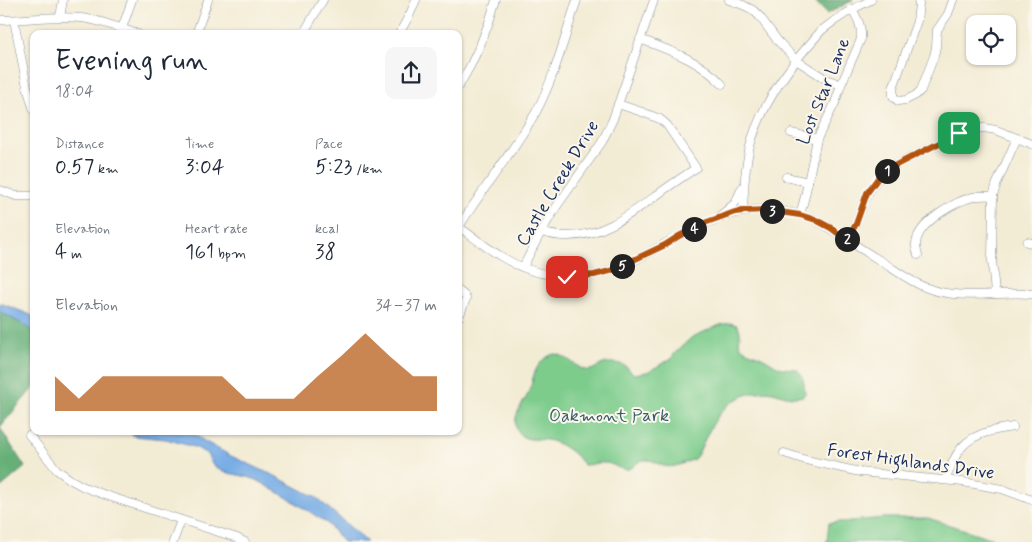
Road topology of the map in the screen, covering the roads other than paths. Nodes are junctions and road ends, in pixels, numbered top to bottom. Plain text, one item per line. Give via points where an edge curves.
1 (64, 0) edge
2 (132, 0) edge
3 (208, 0) edge
4 (323, 0) edge
5 (416, 0) edge
6 (496, 0) edge
7 (577, 0) edge
8 (654, 0) edge
9 (729, 0) edge
10 (871, 0) edge
11 (918, 0) edge
12 (953, 0) edge
13 (852, 9) junction
14 (60, 17) junction
15 (0, 20) edge
16 (14, 20) junction
17 (119, 30) edge
18 (121, 30) edge
19 (197, 30) edge
20 (305, 30) edge
21 (401, 30) edge
22 (640, 39) junction
23 (796, 60) junction
24 (462, 81) edge
25 (722, 84) dead end
26 (841, 85) junction
27 (30, 97) edge
28 (618, 104) junction
29 (791, 133) dead end
30 (1017, 138) junction
31 (816, 139) junction
32 (1032, 144) edge
33 (786, 177) dead end
34 (808, 182) junction
35 (744, 184) junction
36 (0, 190) edge
37 (30, 196) edge
38 (993, 196) junction
39 (743, 211) junction
40 (800, 215) junction
41 (716, 219) junction
42 (462, 222) edge
43 (462, 229) edge
44 (541, 232) junction
45 (847, 240) junction
46 (918, 255) dead end
47 (523, 267) junction
48 (462, 293) edge
49 (995, 294) junction
50 (1032, 294) edge
51 (462, 310) edge
52 (1013, 426) dead end
53 (30, 435) dead end
54 (784, 453) dead end
55 (945, 480) junction
56 (1032, 500) edge
57 (181, 520) junction
58 (173, 542) edge
59 (245, 542) edge

1 - 14 street
2 - 18 street
3 - 19 street
4 - 20 street
5 - 21 street
6 - 24 street via 478,50
7 - 42 street via 556,65 536,111
8 - 22 street, Castle Creek Drive
9 - 23 street via 753,10
10 - 13 street
11 - 12 street via 916,21 893,88 893,96 898,100 916,95 923,86 936,47 937,30
13 - 23 street via 822,31
13 - 26 street, Lost Star Lane via 860,23 861,39
14 - 16 street
14 - 17 street via 82,18
15 - 16 street
16 - 27 street
22 - 25 street via 697,63
22 - 28 street, Castle Creek Drive
23 - 26 street
23 - 35 street via 775,89 756,127
26 - 31 street, Lost Star Lane
28 - 44 street, Castle Creek Drive via 602,142
28 - 44 street via 660,119 696,168 607,227 574,236
29 - 31 street
30 - 32 street
30 - 38 street
30 - 45 street via 977,128 959,133 894,166 870,188
31 - 34 street, Lost Star Lane
33 - 34 street
34 - 40 street, Lost Star Lane
35 - 39 street
35 - 41 street via 735,203
36 - 37 street via 16,196
38 - 46 street via 968,198 936,216 917,237
38 - 49 street
39 - 40 street via 766,210
39 - 41 street
40 - 45 street via 816,220
41 - 47 street via 610,271 594,275 567,277
43 - 47 street
44 - 47 street, Castle Creek Drive
45 - 49 street via 926,287 958,294
48 - 51 street via 466,296
49 - 50 street
52 - 55 street via 988,431 969,440 957,453
53 - 57 street via 57,470 71,480
54 - 55 street, Forest Highlands Drive via 860,472
55 - 56 street, Forest Highlands Drive via 1002,489
57 - 58 street
57 - 59 street

